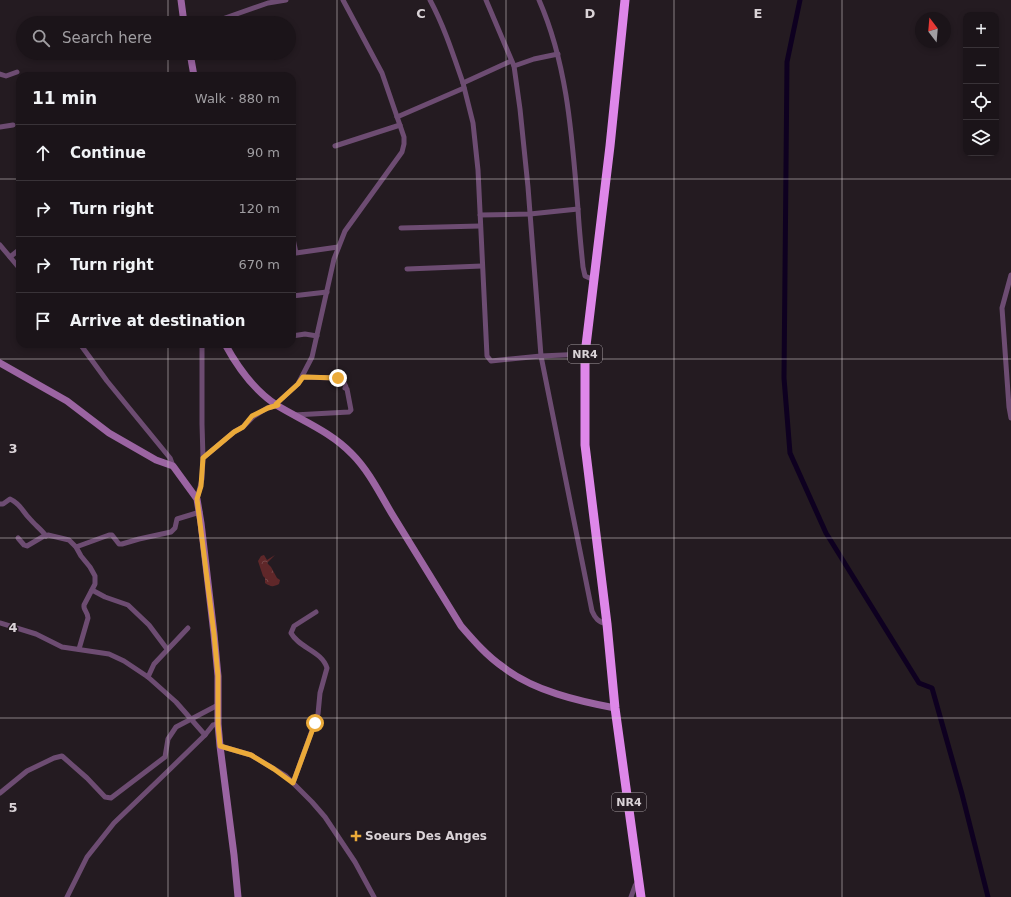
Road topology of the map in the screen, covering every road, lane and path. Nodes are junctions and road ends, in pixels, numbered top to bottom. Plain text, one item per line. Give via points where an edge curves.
1 (180, 0) edge
2 (286, 0) edge
3 (343, 0) edge
4 (430, 0) edge
5 (486, 0) edge
6 (539, 0) edge
7 (625, 0) edge
8 (183, 16) edge
9 (231, 16) edge
10 (558, 54) junction
11 (191, 60) edge
12 (512, 64) junction
13 (16, 72) edge
14 (193, 72) edge
15 (0, 74) edge
16 (463, 85) junction
17 (397, 117) junction
18 (13, 125) dead end
19 (400, 125) junction
20 (0, 127) edge
21 (335, 146) dead end
22 (578, 209) junction
23 (530, 214) junction
24 (480, 215) junction
25 (480, 226) junction
26 (401, 228) dead end
27 (0, 245) edge
28 (338, 247) junction
29 (16, 252) edge
30 (296, 253) edge
31 (10, 257) junction
32 (16, 264) edge
33 (482, 266) junction
34 (406, 269) dead end
35 (1011, 275) edge
36 (594, 280) junction
37 (327, 292) junction
38 (296, 296) edge
39 (296, 335) edge
40 (317, 336) junction
41 (83, 348) edge
42 (202, 348) edge
43 (227, 348) edge
44 (585, 354) junction
45 (541, 356) junction
46 (0, 363) edge
47 (303, 377) junction
48 (277, 405) junction
49 (294, 415) junction
50 (1011, 418) edge
51 (203, 458) junction
52 (174, 466) junction
53 (197, 499) junction
54 (0, 504) edge
55 (200, 512) junction
56 (46, 536) junction
57 (18, 538) dead end
58 (76, 547) junction
59 (92, 590) junction
60 (316, 612) dead end
61 (0, 623) edge
62 (607, 624) junction
63 (188, 628) dead end
64 (80, 649) junction
65 (167, 649) junction
66 (148, 677) junction
67 (218, 705) junction
68 (615, 708) junction
69 (190, 719) junction
70 (218, 724) junction
71 (205, 735) junction
72 (220, 746) junction
73 (293, 783) junction
74 (0, 793) edge
75 (639, 880) junction
76 (67, 897) edge
77 (238, 897) edge
78 (374, 897) edge
79 (631, 897) edge
80 (641, 897) edge

1 - 8 street
2 - 9 street via 268,3
3 - 17 street via 382,73
4 - 16 street via 454,53
5 - 12 street
6 - 10 street
7 - 36 highway, NR4
10 - 12 street
10 - 22 street via 564,78
11 - 14 street
12 - 16 street
12 - 23 street via 520,109
13 - 15 street via 6,76
16 - 17 street
16 - 24 street via 473,123
17 - 19 street
18 - 20 street
19 - 21 street
19 - 28 street via 404,140 402,152 350,224
22 - 23 street
22 - 36 street via 584,273
23 - 24 street
23 - 45 street
24 - 25 street
25 - 26 street
25 - 33 street
27 - 31 street
28 - 30 street
28 - 37 street
29 - 31 street
31 - 32 street
33 - 34 street
33 - 45 street via 485,348 488,360
35 - 50 street via 1002,308
36 - 44 highway, NR4
37 - 38 street
37 - 40 street
39 - 40 street
40 - 47 street via 312,357
41 - 52 street
42 - 51 street
43 - 48 street via 248,380
44 - 45 street
44 - 62 highway, NR4 via 584,445
45 - 62 street via 592,611 596,619
46 - 52 street via 67,401 109,433 156,460
47 - 48 street
47 - 49 street via 342,378 351,410
48 - 49 street
48 - 51 street via 252,416 243,427
49 - 68 street via 341,443 363,467 461,626 503,668 556,694
51 - 53 street via 201,486
52 - 53 street
53 - 55 street
54 - 56 street via 10,499 18,503
55 - 58 street via 177,519 171,532 122,544 109,535
55 - 67 street via 218,676
56 - 57 street via 27,546
56 - 58 street via 65,538
58 - 59 street via 96,576
59 - 64 street via 84,606 88,618
59 - 65 street via 128,605 149,625
60 - 73 street via 294,626 291,633 324,660 327,668 320,693 318,714
61 - 64 street via 36,634 62,647
62 - 68 highway, NR4
63 - 65 street
64 - 66 street via 110,654
65 - 66 street via 154,664
66 - 69 street via 176,702
67 - 69 street
67 - 70 street
68 - 75 highway, NR4
69 - 71 street
69 - 74 street via 171,732 165,756 111,798 105,797 88,778 62,756 27,771
70 - 71 street via 212,725
70 - 72 street
71 - 76 street via 114,823 81,868
72 - 73 street via 251,755
72 - 77 street
73 - 78 street via 325,817 355,862
75 - 79 street
75 - 80 highway, NR4

